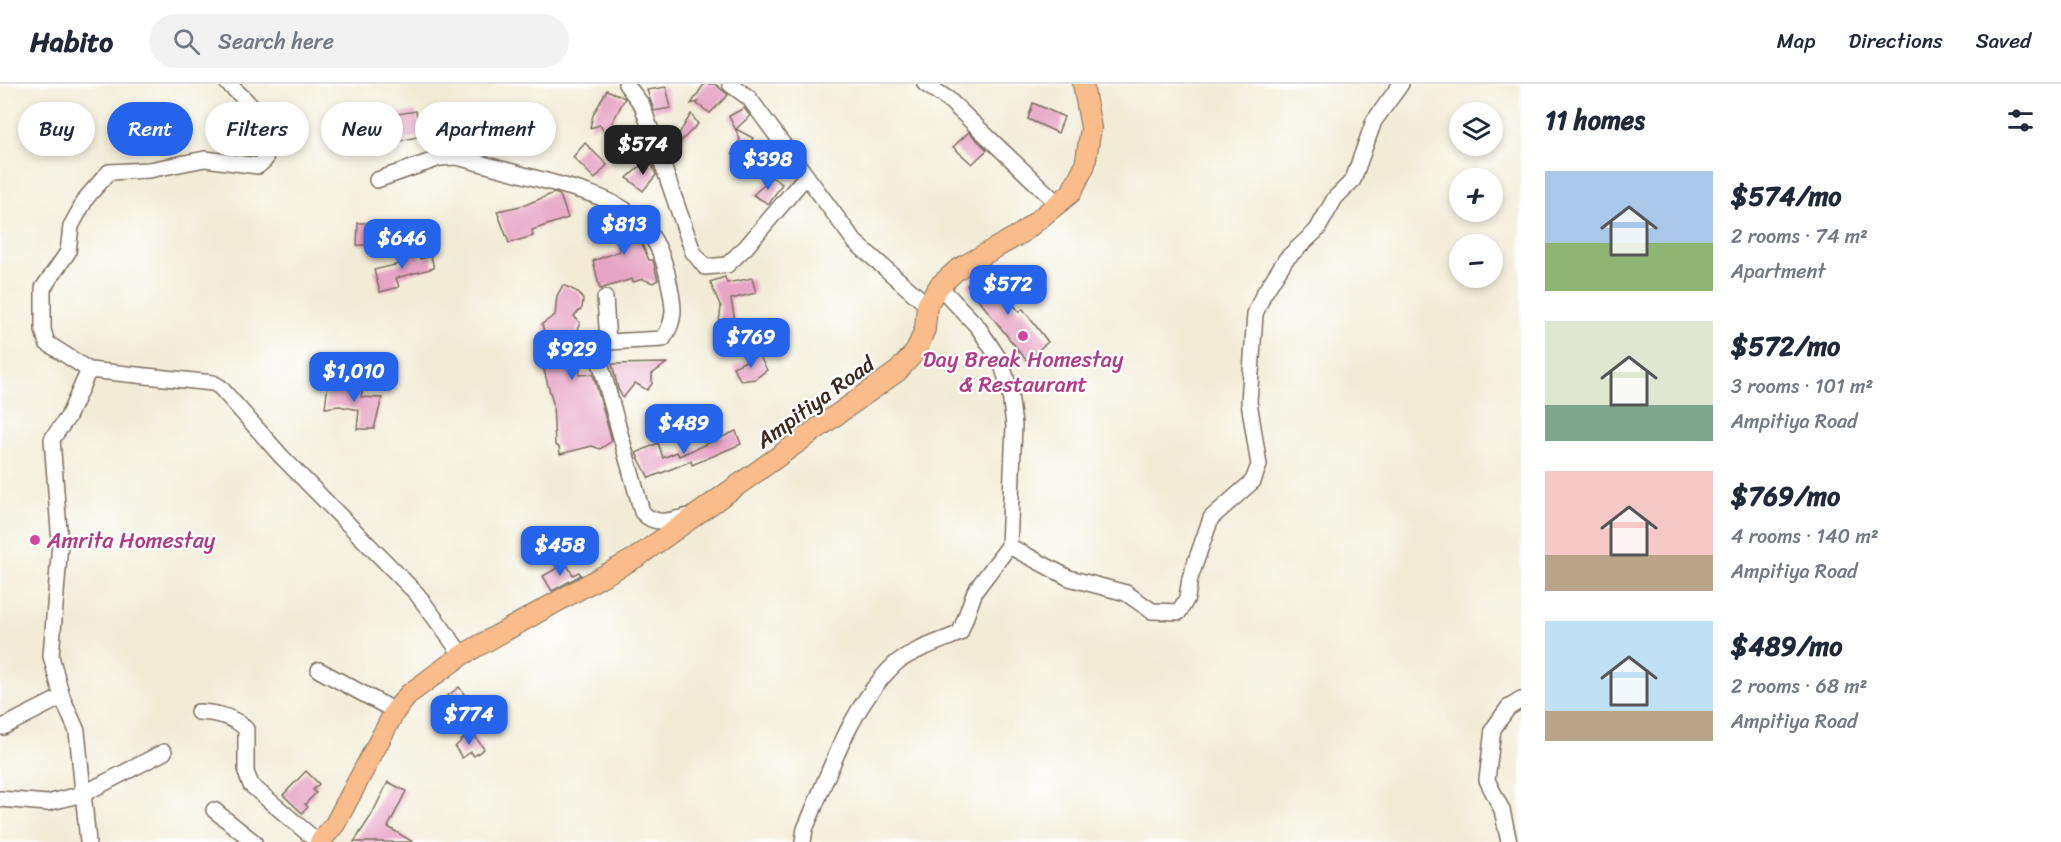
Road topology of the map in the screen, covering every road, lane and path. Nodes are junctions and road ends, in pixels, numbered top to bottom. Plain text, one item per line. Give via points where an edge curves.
1 (228, 84) edge
2 (626, 84) edge
3 (730, 84) edge
4 (925, 84) edge
5 (1083, 84) edge
6 (1401, 84) edge
7 (806, 176) junction
8 (377, 180) dead end
9 (1058, 204) junction
10 (939, 286) junction
11 (605, 298) dead end
12 (927, 305) junction
13 (608, 342) junction
14 (89, 370) junction
15 (701, 513) junction
16 (1009, 546) junction
17 (462, 655) junction
18 (319, 670) dead end
19 (62, 697) junction
20 (1521, 700) edge
21 (395, 711) junction
22 (198, 712) dead end
23 (3, 727) dead end
24 (164, 752) dead end
25 (83, 794) junction
26 (0, 799) edge
27 (214, 810) dead end
28 (88, 842) edge
29 (254, 842) edge
30 (319, 842) edge
31 (803, 842) edge
32 (1509, 842) edge

1 - 14 street via 243,96 265,127 265,160 258,166 205,159 150,170 109,172 87,197 70,226 68,252 43,288 43,330 47,343
2 - 7 street via 642,105 693,252 705,267 727,265
3 - 7 street via 749,98
4 - 9 street via 948,99
5 - 9 main road, Ampitiya Road via 1091,128 1085,165 1071,193
6 - 16 street via 1374,122 1353,180 1335,198 1317,230 1287,259 1254,314 1249,402 1259,465 1253,481 1210,518 1187,598 1179,612 1152,611 1126,593 1069,578
7 - 12 street via 855,242
8 - 13 street via 441,158 457,157 601,195 624,207 650,230 665,262 673,324 663,339
9 - 10 main road, Ampitiya Road via 1022,233 958,269
10 - 12 main road, Ampitiya Road
10 - 16 street via 978,327 1001,362 1009,387 1014,425
11 - 13 street
12 - 15 main road, Ampitiya Road via 925,329 916,351 898,371
13 - 15 street via 600,362 642,512 659,523
14 - 17 street via 213,383 220,387 282,457 417,594
14 - 19 street via 68,417 52,439 60,543 51,656
15 - 17 main road, Ampitiya Road via 637,557
16 - 31 street via 975,591 960,633 896,663 870,693 844,741 805,829
17 - 21 main road, Ampitiya Road via 409,694
18 - 21 street
19 - 23 street
19 - 25 street via 78,731
20 - 32 street via 1508,708 1493,729 1487,780 1502,810
21 - 30 main road, Ampitiya Road via 335,824
22 - 30 street via 230,718 246,729 247,779
24 - 25 street
25 - 26 street via 47,803
25 - 28 street
27 - 29 street

